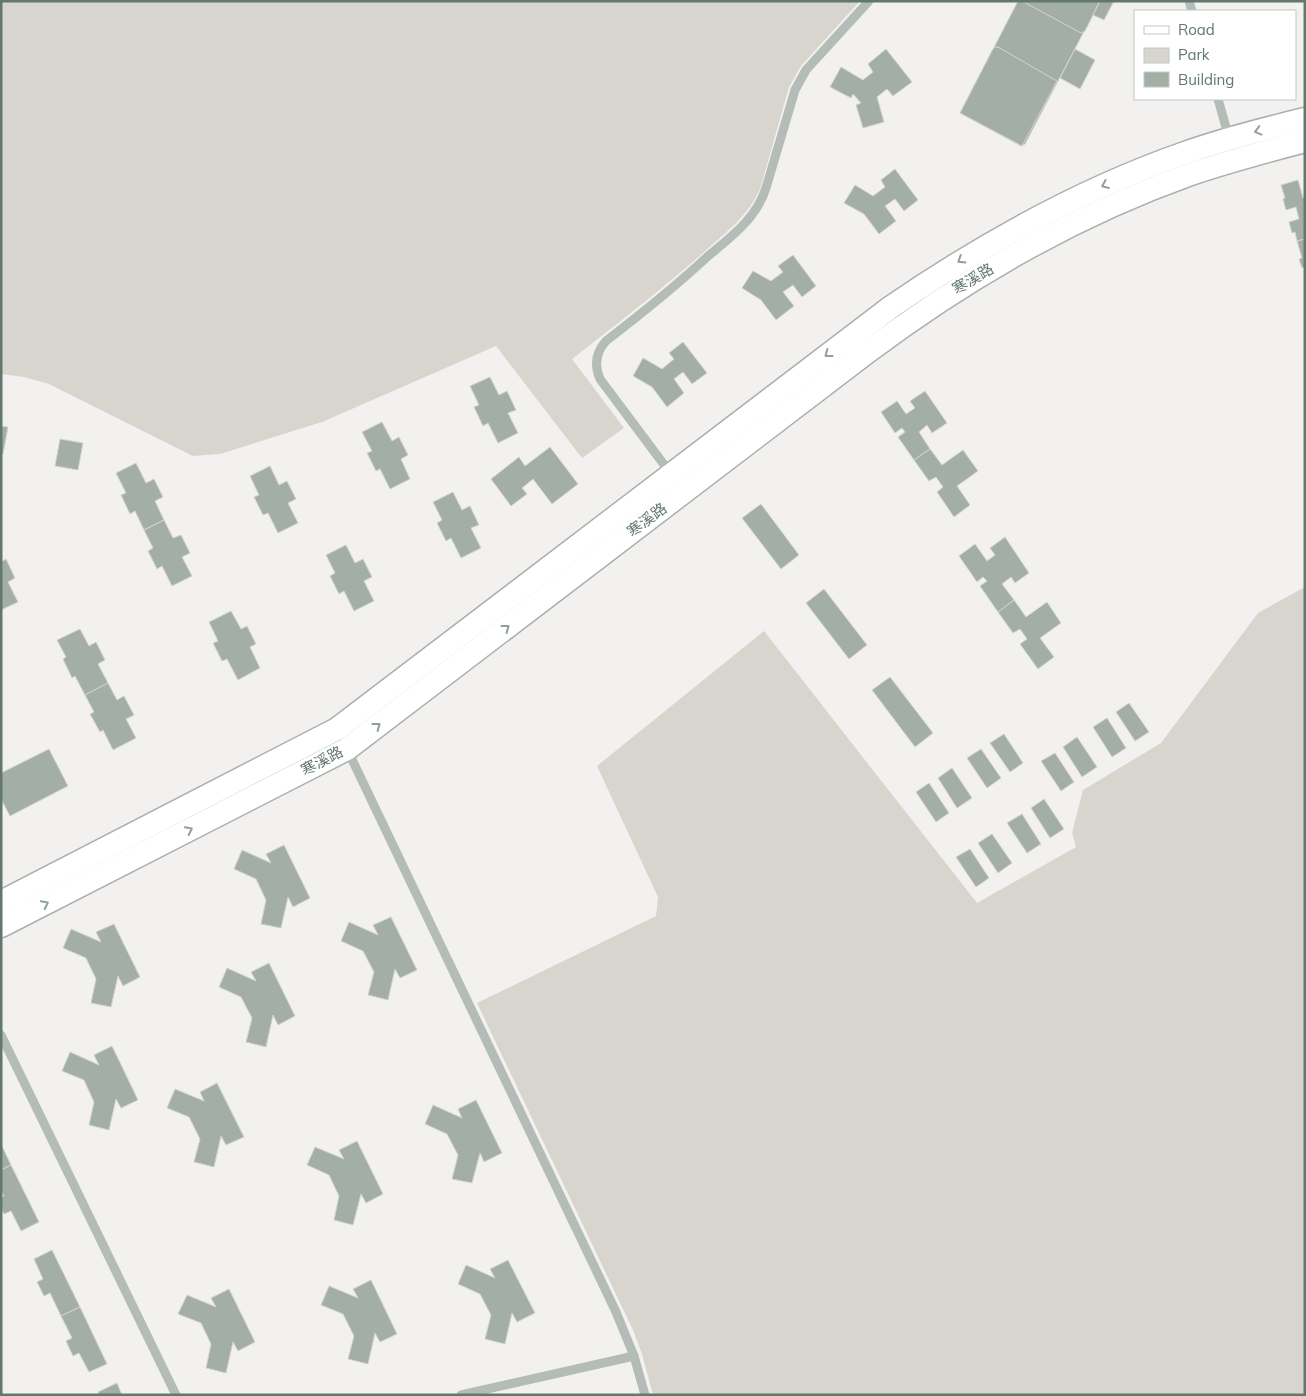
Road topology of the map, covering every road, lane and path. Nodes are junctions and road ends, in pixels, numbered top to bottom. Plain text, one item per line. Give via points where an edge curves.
1 (869, 1) edge
2 (1218, 100) edge
3 (1305, 118) edge
4 (1305, 141) edge
5 (1232, 149) junction
6 (671, 474) junction
7 (342, 739) junction
8 (1, 902) edge
9 (1, 926) edge
10 (1, 1035) edge
11 (634, 1356) junction
12 (176, 1395) edge
13 (461, 1395) edge
14 (645, 1395) edge

1 - 6 street via 800,79 763,198 752,216 673,289 606,340 599,350 596,368 600,380
2 - 5 street
3 -> 5 main road, 寒溪路
4 - 5 main road, 寒溪路
5 -> 6 main road, 寒溪路 via 1149,167 1037,217 971,254 891,307
7 -> 5 main road, 寒溪路 via 942,298 1089,216 1157,187
6 - 7 main road, 寒溪路
7 - 8 main road, 寒溪路
9 -> 7 main road, 寒溪路
7 - 11 street via 616,1312
10 - 12 street
11 - 13 street
11 - 14 street

